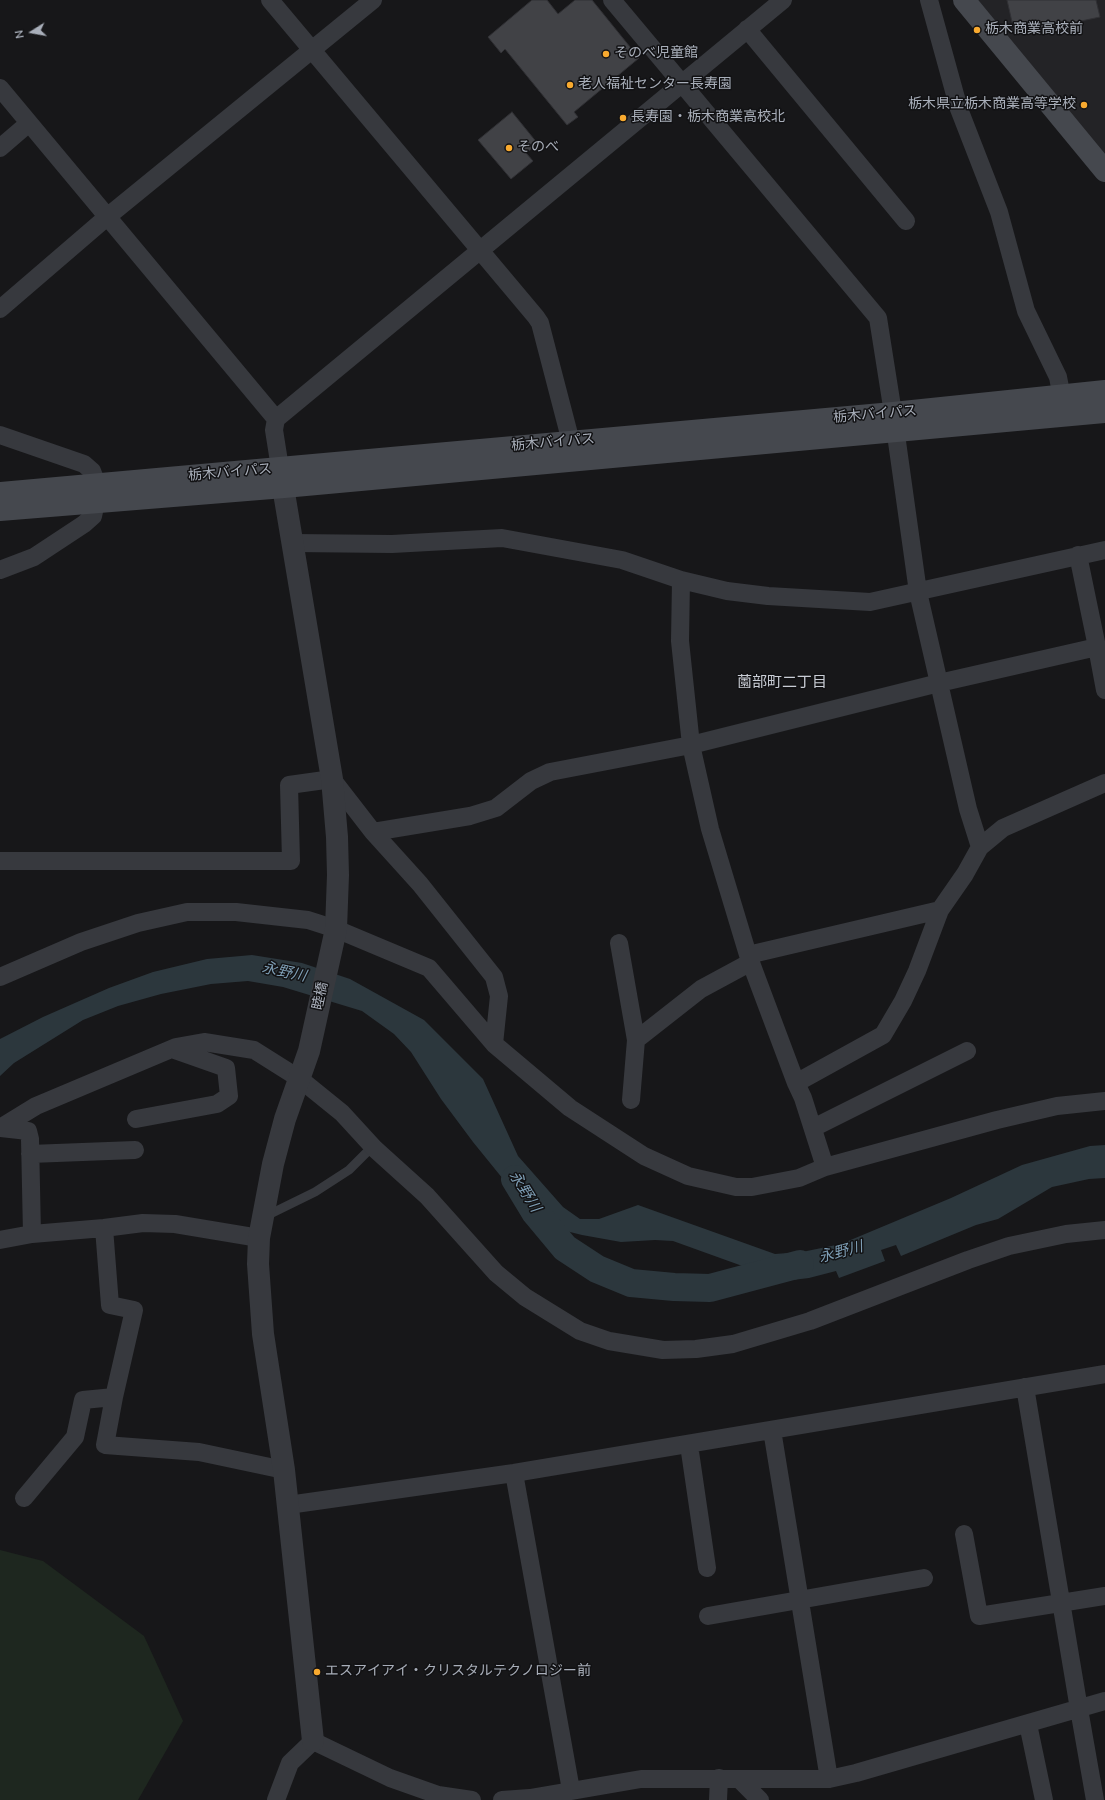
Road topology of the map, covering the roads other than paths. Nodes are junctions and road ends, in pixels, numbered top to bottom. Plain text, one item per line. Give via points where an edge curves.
1 (270, 0) edge
2 (373, 0) edge
3 (612, 0) edge
4 (783, 0) edge
5 (928, 0) edge
6 (964, 0) edge
7 (747, 29) junction
8 (312, 50) junction
9 (681, 84) junction
10 (0, 88) edge
11 (29, 123) junction
12 (0, 148) edge
13 (1105, 172) edge
14 (107, 217) junction
15 (906, 221) dead end
16 (479, 250) junction
17 (1, 305) edge
18 (1105, 391) edge
19 (1063, 406) junction
20 (1105, 412) edge
21 (276, 419) junction
22 (894, 422) junction
23 (0, 434) edge
24 (571, 442) junction
25 (282, 478) junction
26 (0, 493) edge
27 (96, 493) junction
28 (0, 510) edge
29 (293, 543) junction
30 (1105, 550) edge
31 (1078, 555) junction
32 (0, 570) edge
33 (681, 580) junction
34 (918, 592) junction
35 (1097, 647) junction
36 (939, 683) junction
37 (1105, 690) edge
38 (691, 745) junction
39 (332, 779) junction
40 (1105, 783) edge
41 (373, 832) junction
42 (980, 847) junction
43 (0, 861) edge
44 (940, 910) junction
45 (334, 935) junction
46 (619, 943) dead end
47 (749, 958) junction
48 (0, 977) edge
49 (636, 1040) junction
50 (494, 1044) junction
51 (172, 1049) junction
52 (967, 1051) dead end
53 (300, 1078) junction
54 (796, 1083) junction
55 (631, 1100) dead end
56 (1105, 1100) edge
57 (136, 1119) dead end
58 (0, 1128) edge
59 (813, 1128) junction
60 (373, 1146) junction
61 (135, 1150) dead end
62 (30, 1154) junction
63 (825, 1167) junction
64 (104, 1228) junction
65 (261, 1228) junction
66 (1105, 1230) edge
67 (32, 1234) junction
68 (0, 1240) edge
69 (1105, 1374) edge
70 (1025, 1388) junction
71 (114, 1397) junction
72 (772, 1430) junction
73 (689, 1445) junction
74 (284, 1470) junction
75 (514, 1473) junction
76 (24, 1498) dead end
77 (288, 1505) junction
78 (964, 1534) dead end
79 (707, 1568) dead end
80 (924, 1578) dead end
81 (1105, 1596) edge
82 (800, 1600) junction
83 (1061, 1603) junction
84 (708, 1616) dead end
85 (1105, 1701) edge
86 (1078, 1709) junction
87 (1028, 1724) junction
88 (313, 1741) junction
89 (719, 1778) junction
90 (829, 1779) junction
91 (740, 1780) junction
92 (571, 1790) junction
93 (276, 1800) edge
94 (472, 1800) edge
95 (502, 1800) edge
96 (718, 1800) edge
97 (760, 1800) edge
98 (1044, 1800) edge
99 (1095, 1800) edge

1 - 8 street
2 - 8 street
3 - 9 street
4 - 7 street
5 - 19 street via 959,110 999,212 1026,311 1058,377
6 - 13 main road
7 - 9 street
7 - 15 street
8 - 14 street
8 - 16 street
9 - 16 street
9 - 22 street via 878,318
10 - 11 street
11 - 12 street
11 - 14 street
14 - 17 street
14 - 21 street
16 - 21 street
16 - 24 street via 540,323
18 - 19 main road, 栃木バイパス
19 - 20 main road, 栃木バイパス
19 - 22 main road, 栃木バイパス
21 - 25 street via 274,430
22 - 24 main road, 栃木バイパス
22 - 25 main road, 栃木バイパス
22 - 34 street
23 - 27 street via 84,464 92,471
24 - 25 main road, 栃木バイパス
25 - 27 main road, 栃木バイパス
25 - 29 street, 睦橋
26 - 27 main road, 栃木バイパス
27 - 28 main road, 栃木バイパス
27 - 32 street via 93,516 84,524 34,557
29 - 33 street via 392,544 502,538 622,560
29 - 39 street, 睦橋
30 - 31 street
31 - 34 street
31 - 35 street
33 - 34 street via 727,591 768,596 870,602
33 - 38 street via 680,641
34 - 36 street
35 - 36 street
35 - 37 street
36 - 38 street
36 - 42 street via 968,809
38 - 41 street via 550,772 531,781 496,808 470,816
38 - 47 street via 710,829
39 - 41 street
39 - 43 street via 289,785 291,861
39 - 45 street, 睦橋 via 338,875
40 - 42 street via 1002,828
41 - 50 street via 420,884 494,977 500,996
42 - 44 street
44 - 47 street
44 - 54 street via 917,971 883,1035
45 - 48 street via 308,920 268,914 187,912 138,923 81,942
45 - 50 street via 429,968
45 - 53 street, 睦橋 via 309,1051
46 - 49 street
47 - 49 street via 701,988
47 - 54 street
49 - 55 street
50 - 63 street via 570,1108 599,1128 644,1156 688,1176 736,1187 752,1187 799,1178
51 - 53 street via 204,1042 254,1050
51 - 57 street via 226,1068 229,1096 217,1104
51 - 58 street via 36,1106
52 - 59 street
53 - 60 street via 342,1113
53 - 65 street, 睦橋 via 285,1119 273,1164
54 - 59 street
56 - 63 street via 1057,1106
58 - 62 street via 28,1131
59 - 63 street
60 - 65 lane via 349,1170
60 - 66 street via 427,1196 496,1273 525,1297 580,1331 609,1341 663,1350 734,1344 810,1321 1009,1246 1066,1234
61 - 62 street
62 - 67 street
64 - 65 street via 143,1223
64 - 67 street
64 - 71 street via 110,1305 134,1310
65 - 74 street, 睦橋 via 258,1264 263,1334
67 - 68 street
69 - 70 street
70 - 72 street
70 - 83 street
71 - 74 street via 105,1445 199,1452
71 - 76 street via 82,1400 75,1437
72 - 73 street
72 - 82 street
73 - 75 street
73 - 79 street
74 - 77 street, 睦橋
75 - 77 street
75 - 92 street
77 - 88 street, 睦橋
78 - 83 street via 979,1616
80 - 82 street
81 - 83 street
82 - 84 street
82 - 90 street
83 - 86 street
85 - 86 street
86 - 87 street
86 - 99 street
87 - 90 street
87 - 98 street
88 - 93 street via 290,1763
88 - 94 street via 390,1778 438,1795
89 - 91 street
89 - 92 street via 641,1779
89 - 96 street
90 - 91 street
91 - 97 street
92 - 95 street via 530,1798

